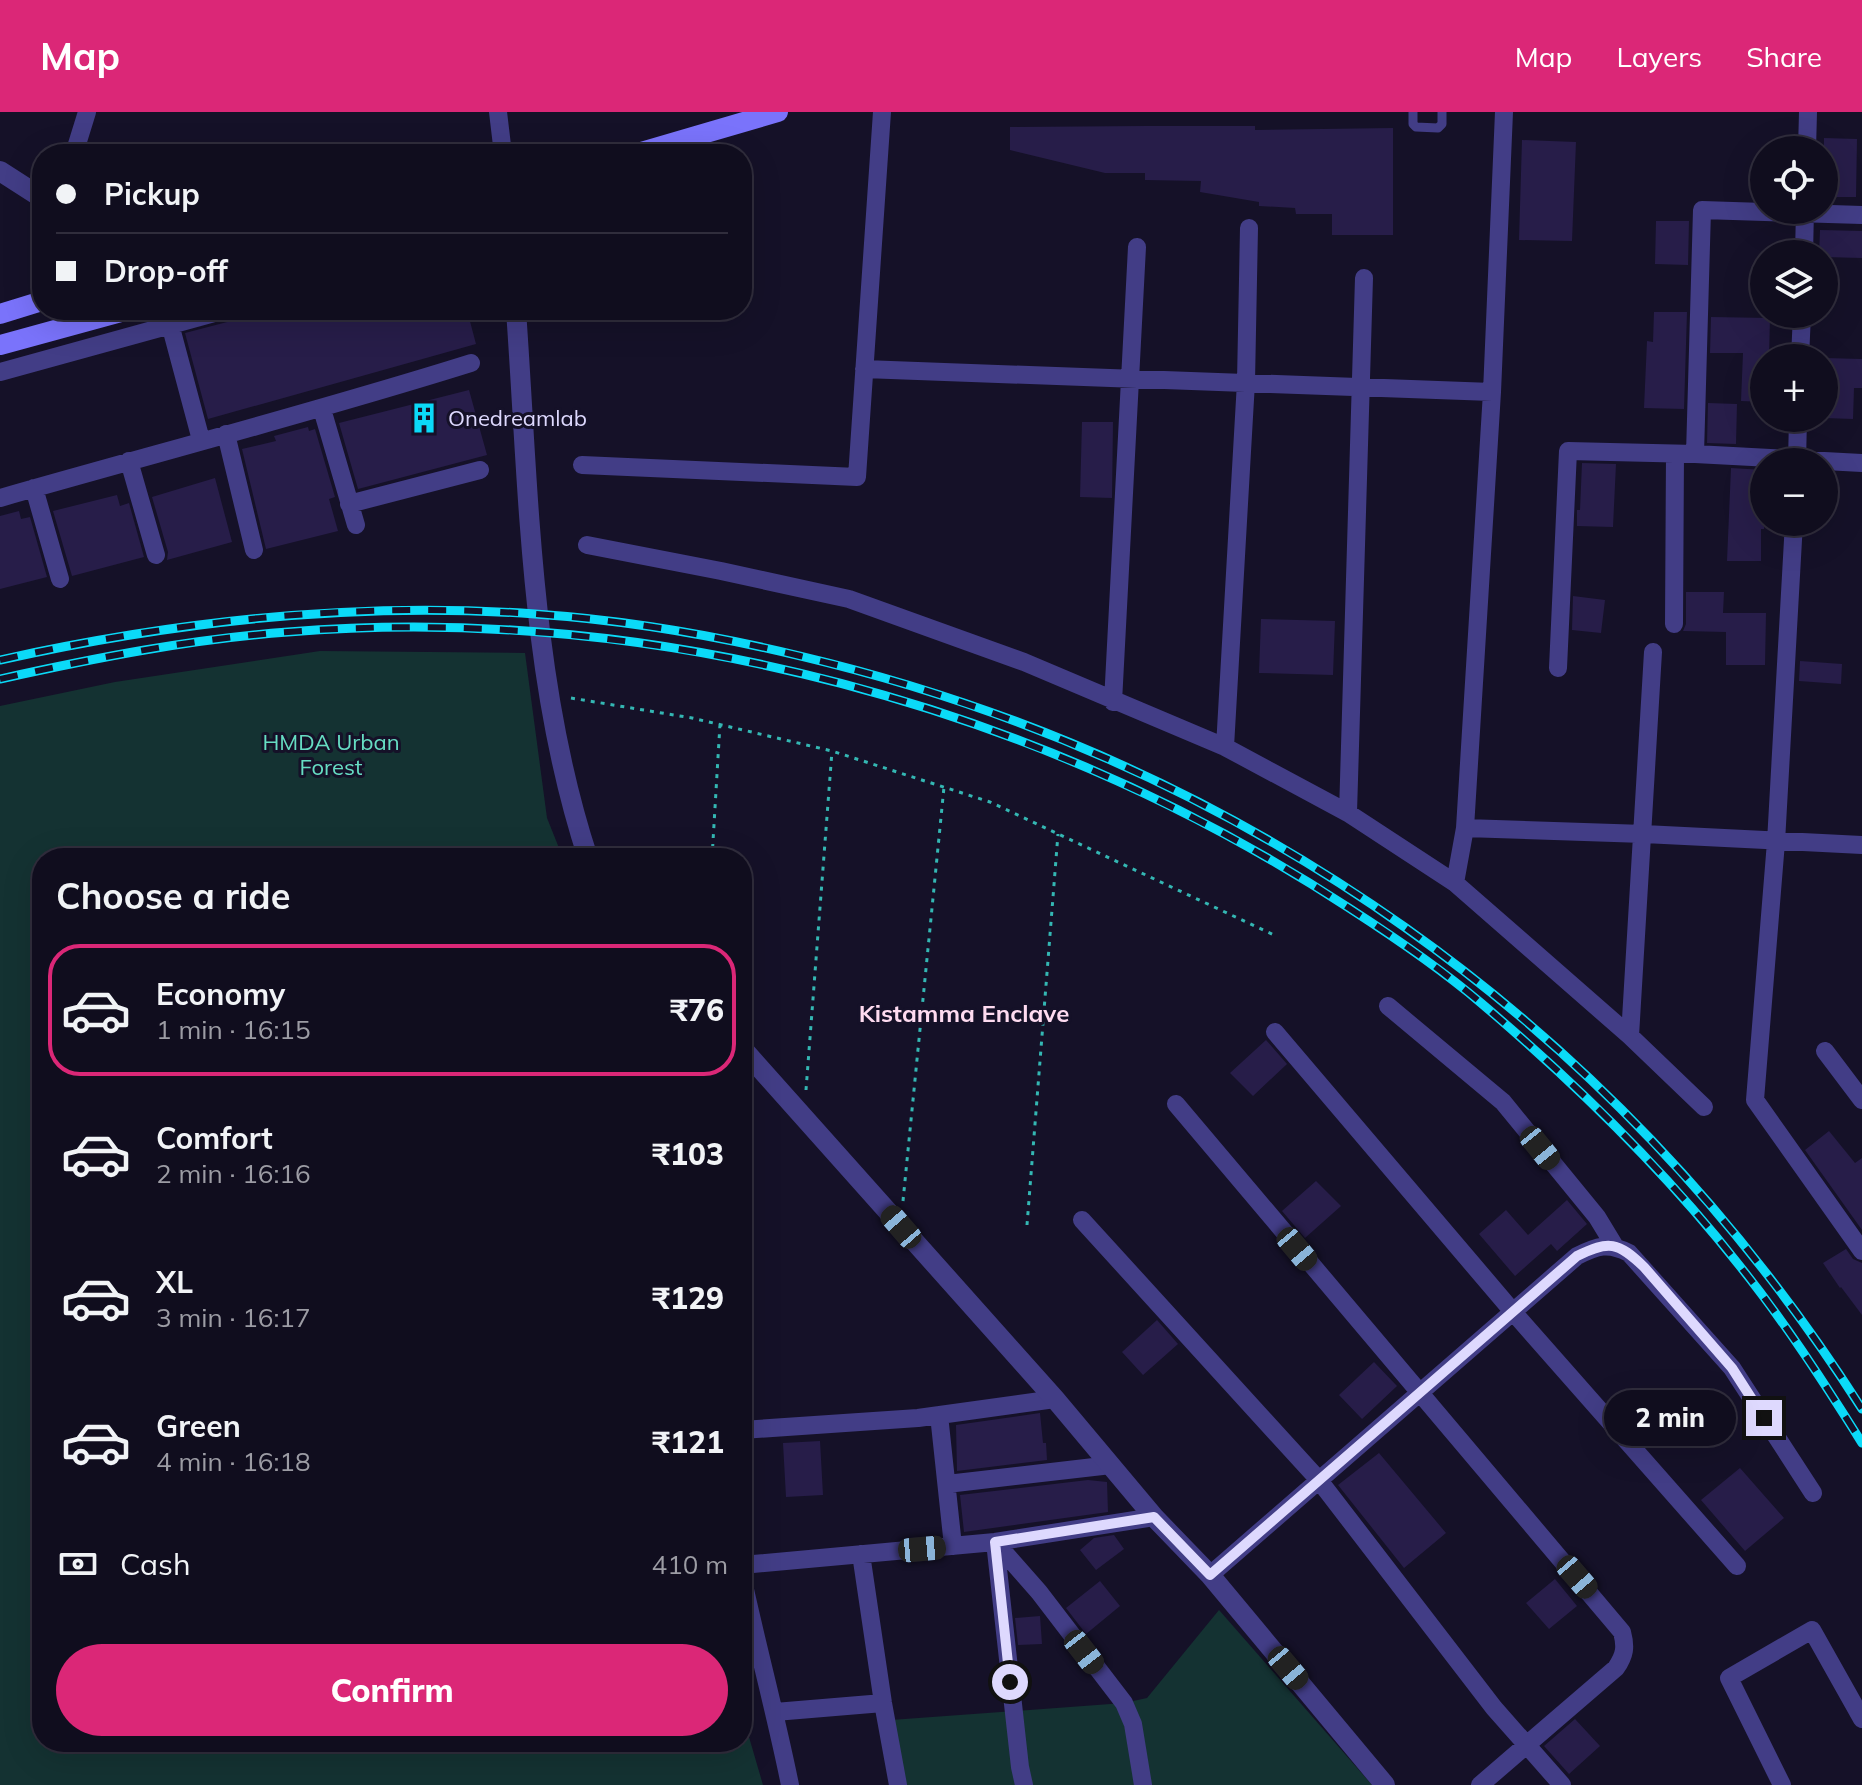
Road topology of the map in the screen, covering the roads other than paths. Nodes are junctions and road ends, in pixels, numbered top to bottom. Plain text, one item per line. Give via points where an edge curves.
1 (87, 112) edge
2 (498, 112) edge
3 (778, 112) edge
4 (882, 112) edge
5 (1413, 112) edge
6 (1442, 112) edge
7 (1504, 112) edge
8 (1808, 112) edge
9 (738, 118) edge
10 (1807, 136) edge
11 (77, 144) edge
12 (502, 144) edge
13 (663, 144) edge
14 (0, 171) edge
15 (32, 192) edge
16 (1750, 211) edge
17 (1838, 214) edge
18 (1862, 215) edge
19 (1249, 228) dead end
20 (1137, 247) dead end
21 (1364, 278) dead end
22 (32, 304) edge
23 (0, 314) edge
24 (91, 320) edge
25 (157, 320) edge
26 (167, 320) edge
27 (517, 320) edge
28 (0, 345) edge
29 (471, 363) dead end
30 (864, 369) junction
31 (0, 372) edge
32 (1131, 379) junction
33 (1246, 382) junction
34 (1363, 386) junction
35 (1492, 392) junction
36 (322, 409) junction
37 (226, 434) junction
38 (201, 440) junction
39 (1675, 454) junction
40 (1695, 454) junction
41 (1750, 458) edge
42 (129, 461) junction
43 (1838, 462) edge
44 (1862, 463) edge
45 (582, 465) dead end
46 (480, 470) dead end
47 (34, 488) junction
48 (0, 498) edge
49 (349, 504) junction
50 (356, 525) dead end
51 (1793, 536) edge
52 (587, 545) dead end
53 (254, 550) dead end
54 (156, 555) dead end
55 (60, 579) dead end
56 (1674, 624) dead end
57 (1653, 652) dead end
58 (1558, 668) dead end
59 (1113, 702) junction
60 (1225, 747) junction
61 (1348, 813) junction
62 (1465, 828) junction
63 (1644, 834) junction
64 (1776, 842) junction
65 (1862, 845) edge
66 (585, 848) edge
67 (1455, 883) junction
68 (1388, 1006) dead end
69 (1275, 1032) dead end
70 (1630, 1036) junction
71 (1825, 1051) dead end
72 (752, 1059) edge
73 (1862, 1100) edge
74 (1176, 1104) dead end
75 (1704, 1107) dead end
76 (1082, 1220) dead end
77 (1614, 1245) junction
78 (1862, 1251) edge
79 (1514, 1313) junction
80 (1419, 1393) junction
81 (1055, 1399) junction
82 (939, 1415) junction
83 (752, 1429) edge
84 (1111, 1465) junction
85 (1318, 1479) junction
86 (947, 1484) junction
87 (1813, 1493) dead end
88 (1154, 1517) junction
89 (995, 1542) junction
90 (953, 1546) junction
91 (861, 1554) junction
92 (752, 1564) edge
93 (1737, 1566) dead end
94 (1210, 1575) junction
95 (752, 1623) edge
96 (883, 1703) junction
97 (775, 1712) junction
98 (1862, 1719) edge
99 (1527, 1744) junction
100 (790, 1785) edge
101 (898, 1785) edge
102 (1024, 1785) edge
103 (1143, 1785) edge
104 (1385, 1785) edge
105 (1480, 1785) edge
106 (1562, 1785) edge
107 (1782, 1785) edge

1 - 11 street
2 - 12 street
3 - 9 main road
4 - 30 street
5 - 6 lane via 1416,127 1438,128
7 - 35 street
8 - 10 street
9 - 13 main road
14 - 15 street
16 - 40 street via 1702,210
17 - 18 street
19 - 33 street
20 - 32 street
21 - 34 street
22 - 23 main road
24 - 28 main road
25 - 31 street
26 - 38 street
27 - 66 street via 539,631 570,800
29 - 36 street
30 - 32 street
30 - 45 street via 857,477
32 - 33 street
32 - 59 street
33 - 34 street
33 - 60 street
34 - 35 street
34 - 61 street
35 - 62 street
36 - 37 street
36 - 49 street
37 - 38 street
37 - 53 street
38 - 42 street
39 - 40 street
39 - 56 street
39 - 58 street via 1568,451
40 - 41 street
42 - 47 street
42 - 54 street
43 - 44 street
46 - 49 street
47 - 48 street
47 - 55 street
49 - 50 street
51 - 64 street
52 - 59 street via 849,599 1024,662
57 - 63 street
59 - 60 street
60 - 61 street
61 - 67 street
62 - 63 street
62 - 67 street
63 - 64 street
63 - 70 street
64 - 65 street
64 - 78 street via 1755,1100
67 - 70 street
68 - 77 street via 1503,1102
69 - 79 street
70 - 75 street
71 - 73 street
72 - 81 street
74 - 80 street
76 - 85 street
77 - 79 street via 1598,1245 1577,1256
77 - 87 street via 1644,1267 1732,1368
79 - 80 street
79 - 93 street
80 - 85 street
80 - 99 street via 1622,1632 1624,1657 1616,1668
81 - 82 street
81 - 84 street
82 - 83 street
82 - 86 street
84 - 86 street
84 - 88 street
85 - 94 street
85 - 99 street
86 - 90 street
88 - 89 street
88 - 94 street
89 - 90 street
89 - 102 street
89 - 103 street via 1124,1703 1133,1724
90 - 91 street
91 - 92 street
91 - 96 street
94 - 104 street
95 - 97 street
96 - 97 street
96 - 101 street
97 - 100 street
98 - 107 street via 1812,1630 1729,1678
99 - 105 street
99 - 106 street

